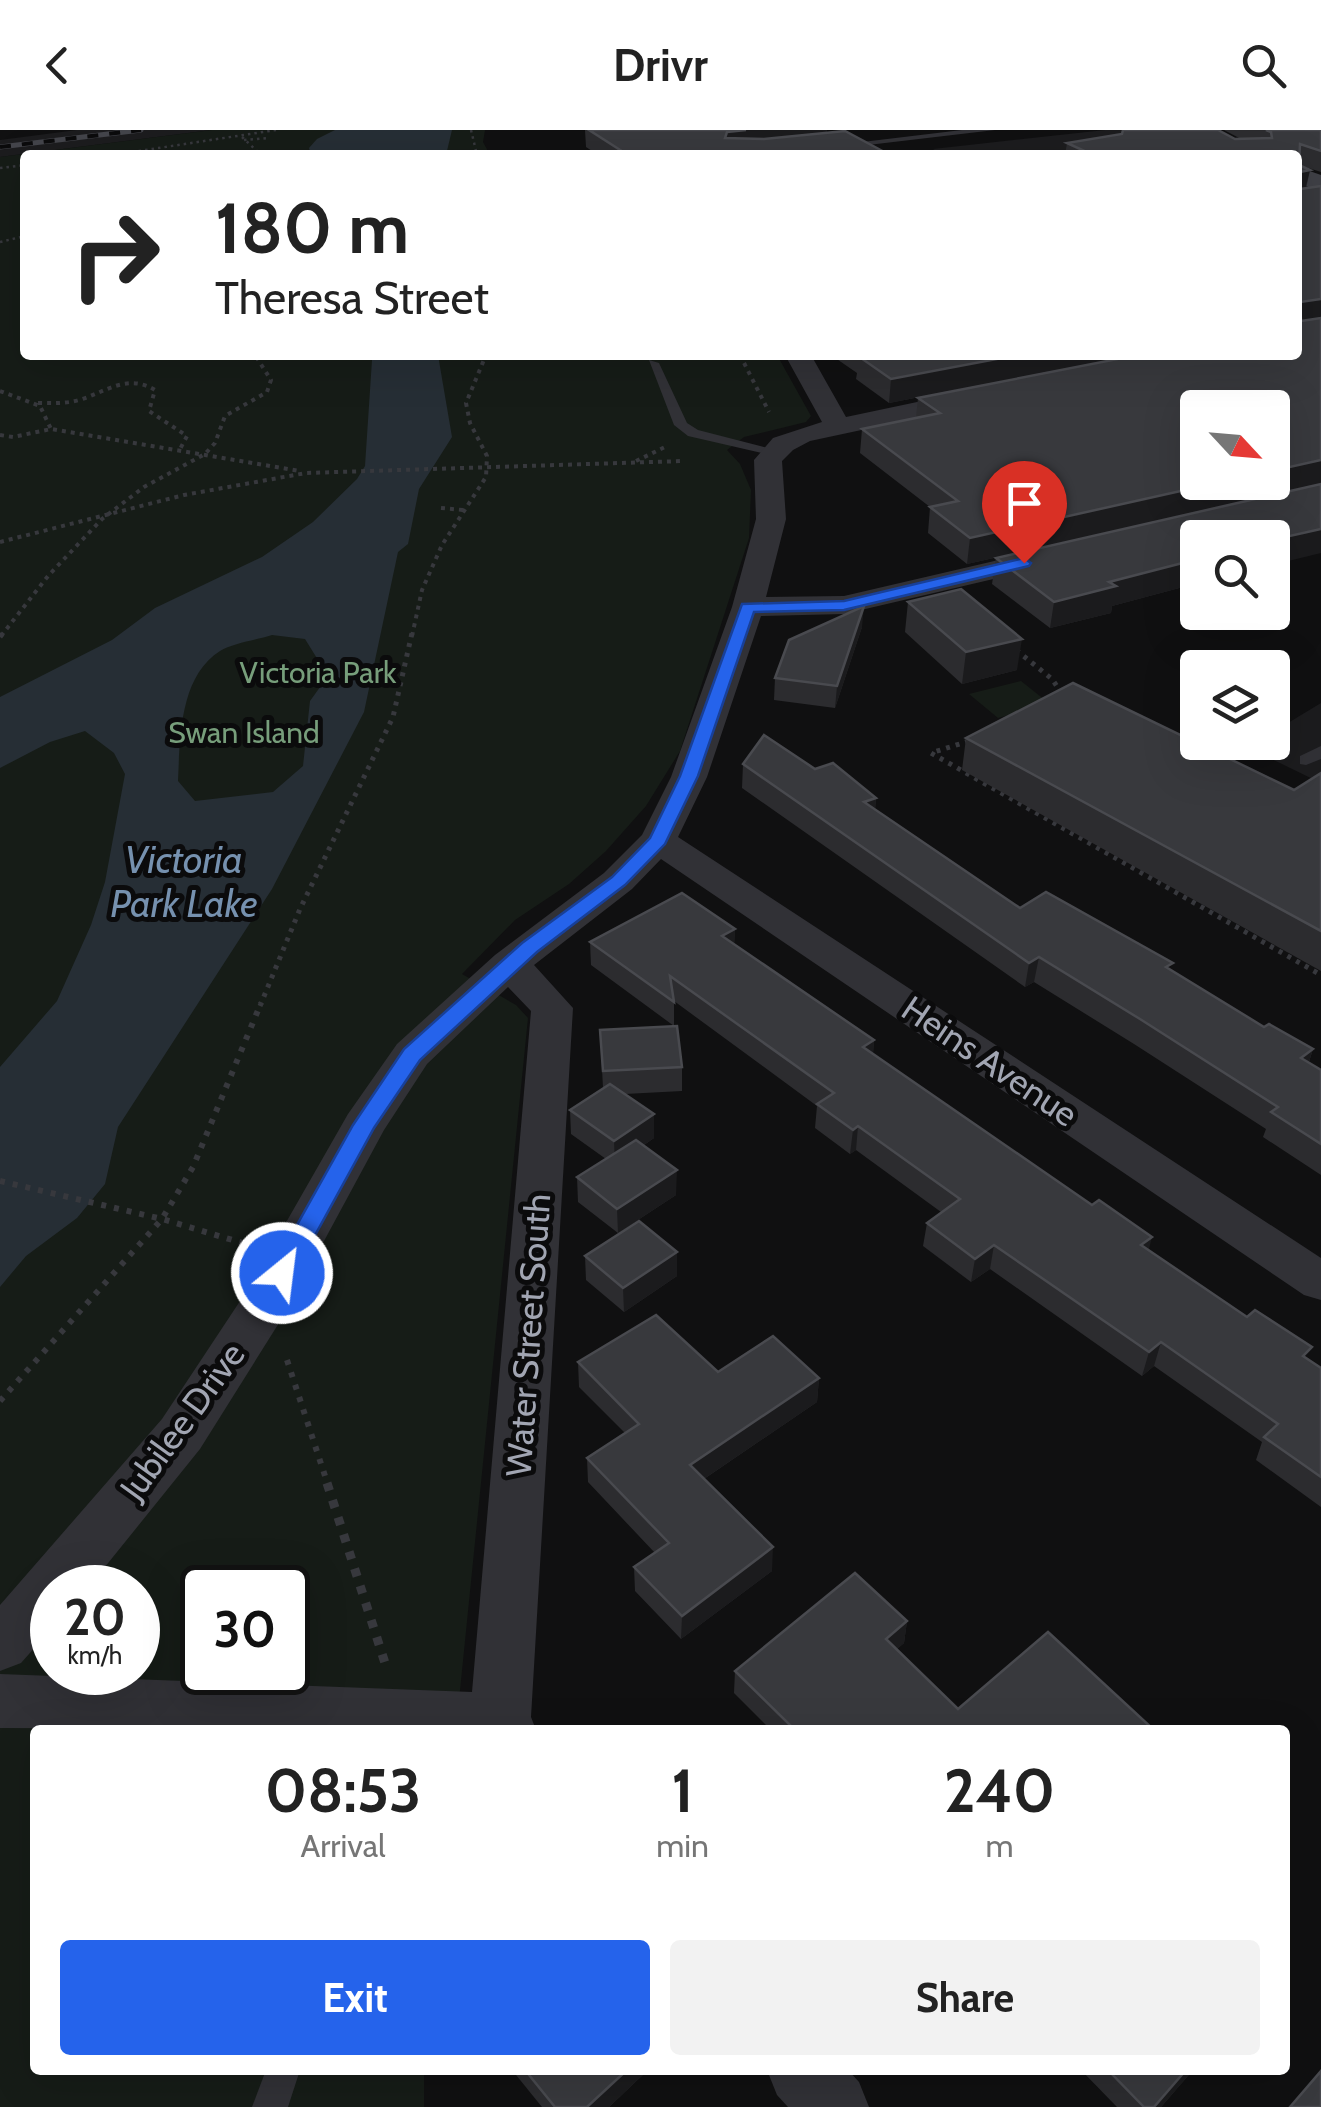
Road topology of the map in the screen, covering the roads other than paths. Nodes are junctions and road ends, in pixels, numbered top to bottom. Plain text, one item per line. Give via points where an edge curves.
1 (870, 130) edge
2 (990, 130) edge
3 (885, 138) junction
4 (830, 146) edge
5 (904, 149) dead end
6 (801, 360) edge
7 (653, 363) dead end
8 (1005, 392) edge
9 (838, 424) junction
10 (774, 454) junction
11 (1092, 547) edge
12 (748, 607) junction
13 (658, 840) junction
14 (509, 964) junction
15 (1321, 1282) edge
16 (72, 1565) edge
17 (30, 1613) edge
18 (0, 1645) edge
19 (0, 1701) edge
20 (397, 1703) edge
21 (498, 1725) edge
22 (503, 1725) edge
23 (281, 2075) edge
24 (806, 2075) edge
25 (270, 2107) edge
26 (834, 2107) edge

1 - 3 lane
2 - 3 lane
3 - 4 lane
3 - 5 lane
6 - 9 street
7 - 10 lane via 680,425
8 - 9 street
9 - 10 street via 800,435
10 - 12 street, Jubilee Drive via 766,468 772,520
11 - 12 street via 844,606
12 - 13 street, Jubilee Drive via 689,776
13 - 14 street, Jubilee Drive via 618,881
13 - 15 street, Heins Avenue
14 - 16 street, Jubilee Drive via 412,1054 181,1434
14 - 22 street, Water Street South via 552,1008
17 - 18 street, Jubilee Drive
19 - 20 street, Water Street South
20 - 21 street, Water Street South
23 - 25 lane
24 - 26 street

